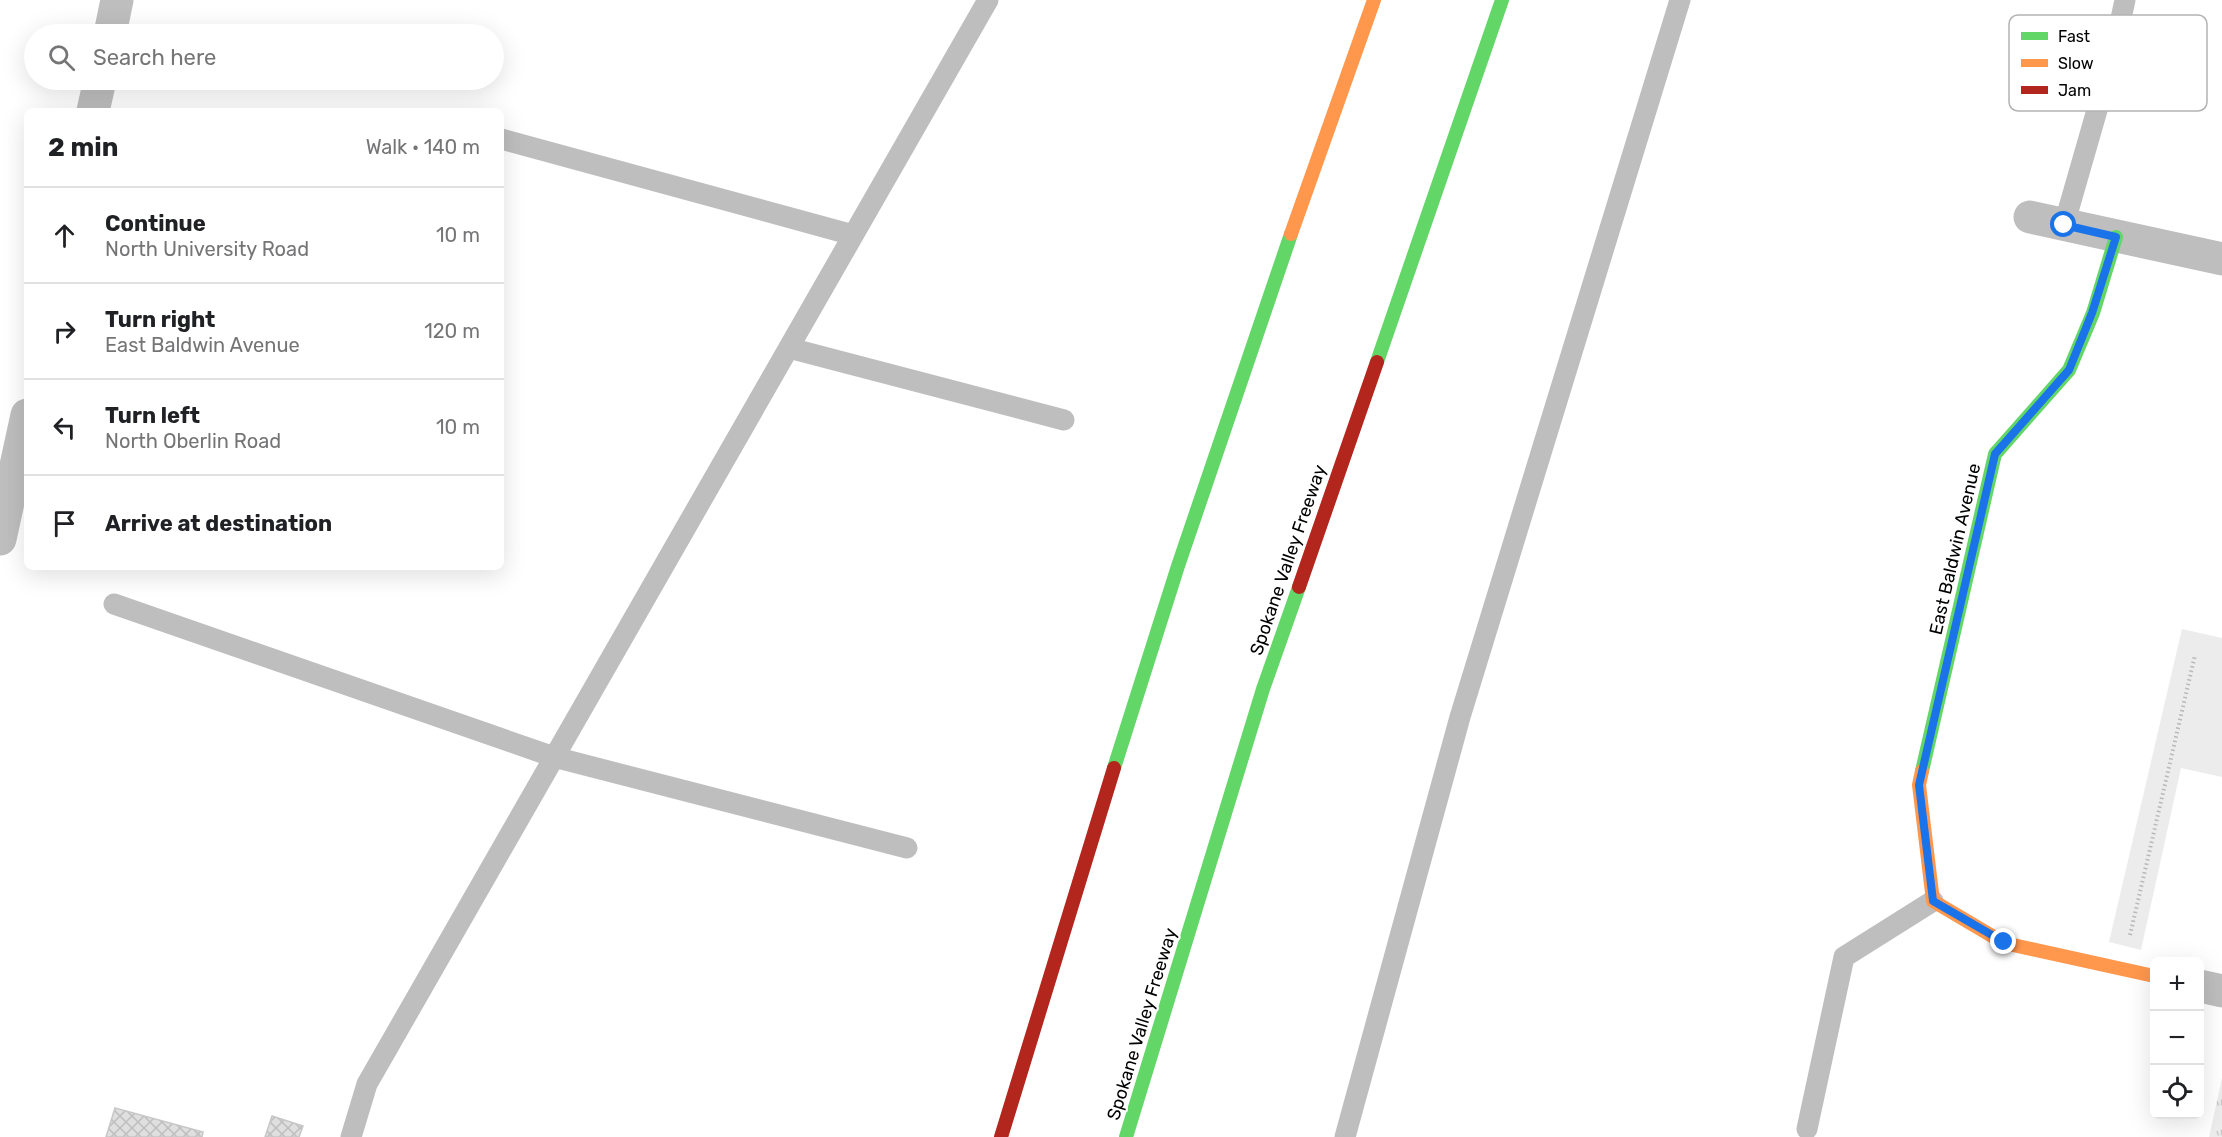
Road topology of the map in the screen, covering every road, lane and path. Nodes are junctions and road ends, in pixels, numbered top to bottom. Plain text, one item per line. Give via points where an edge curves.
1 (117, 0) edge
2 (988, 0) edge
3 (1374, 0) edge
4 (1502, 0) edge
5 (1680, 0) edge
6 (2125, 0) edge
7 (2122, 15) edge
8 (112, 24) edge
9 (98, 90) edge
10 (94, 108) edge
11 (2097, 111) edge
12 (504, 140) edge
13 (2030, 217) dead end
14 (2064, 225) junction
15 (853, 235) junction
16 (2116, 237) junction
17 (2222, 260) edge
18 (789, 348) junction
19 (1064, 420) dead end
20 (24, 429) edge
21 (0, 539) edge
22 (114, 604) dead end
23 (2195, 655) dead end
24 (554, 757) junction
25 (907, 848) dead end
26 (1933, 901) junction
27 (2122, 969) junction
28 (2150, 975) edge
29 (2204, 987) edge
30 (2222, 991) edge
31 (1807, 1129) dead end
32 (351, 1137) edge
33 (1001, 1137) edge
34 (1126, 1137) edge
35 (1345, 1137) edge

1 - 8 street
2 - 15 lane
3 - 33 main road via 1221,440 1070,902
4 - 34 main road, Spokane Valley Freeway via 1263,689
5 - 35 lane via 1454,739
6 - 7 lane
9 - 10 street
11 - 14 lane
12 - 15 lane
13 - 14 street
14 - 16 street
15 - 18 lane
16 - 17 street
16 - 26 main road, East Baldwin Avenue via 2069,370 1995,454 1919,785
18 - 19 lane
18 - 24 lane
20 - 21 street
22 - 24 lane
23 - 27 path
24 - 25 lane
24 - 32 lane via 367,1084
26 - 27 main road via 2004,942
26 - 31 lane via 1844,957
27 - 28 main road
29 - 30 street

